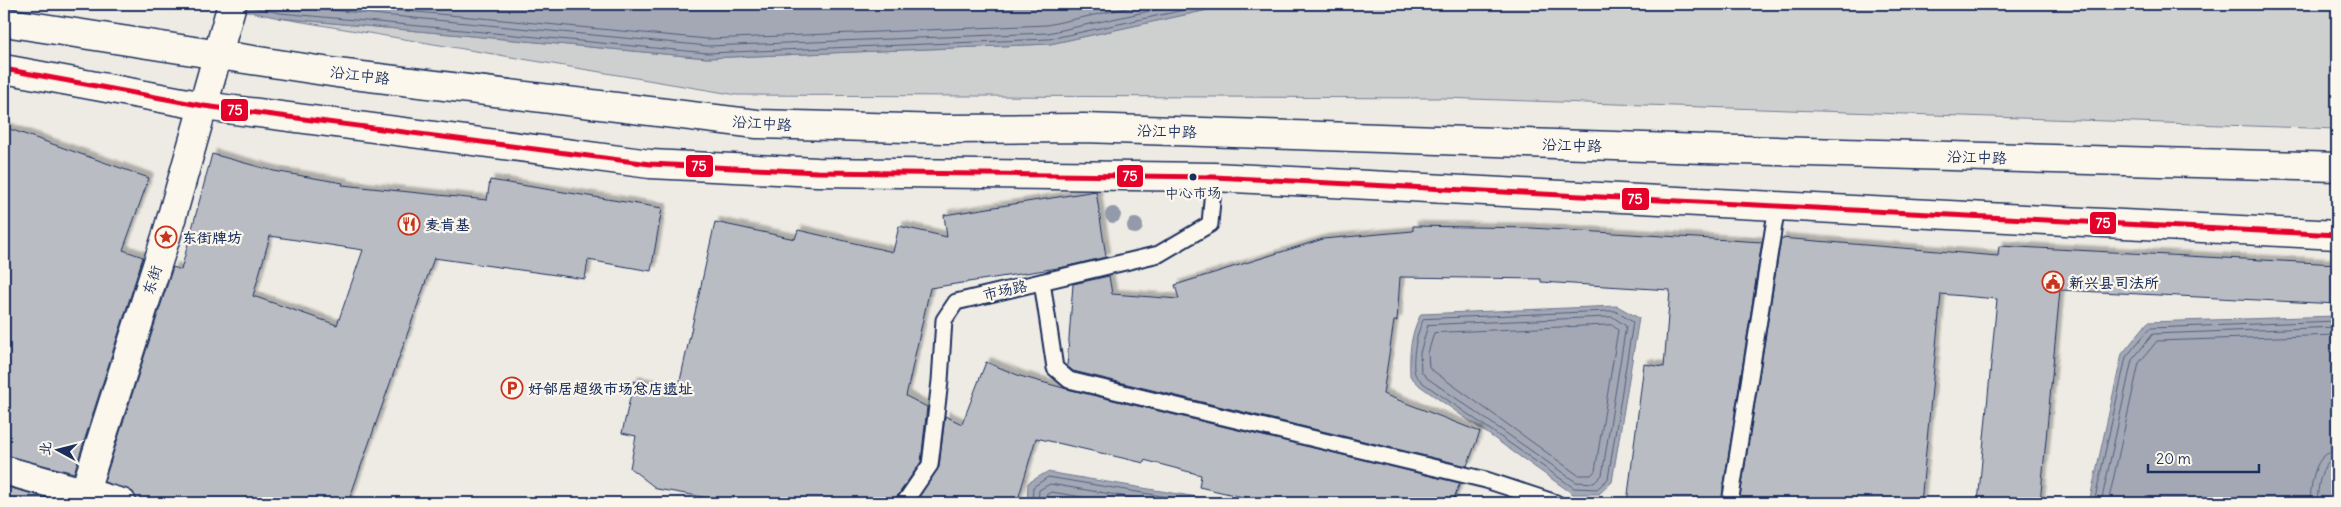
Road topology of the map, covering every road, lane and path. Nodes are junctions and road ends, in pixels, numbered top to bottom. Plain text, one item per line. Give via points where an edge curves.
1 (232, 4) edge
2 (4, 22) edge
3 (219, 55) junction
4 (4, 69) edge
5 (204, 106) junction
6 (2337, 167) edge
7 (1214, 176) junction
8 (1777, 206) junction
9 (2337, 235) edge
10 (1042, 282) junction
11 (4, 470) edge
12 (83, 498) edge
13 (122, 503) edge
14 (904, 503) edge
15 (1556, 503) edge
16 (1730, 503) edge

1 - 3 main road, 东街
2 - 3 main road, 沿江中路
3 - 5 main road, 东街
3 - 6 main road, 沿江中路 via 337,73 757,124 945,129 1084,128
4 - 5 main road
5 - 7 main road via 650,164 827,172
5 - 12 main road, 东街
7 - 8 main road
7 - 10 lane, 市场路 via 1210,224 1159,254
8 - 9 main road
8 - 16 lane
10 - 14 lane, 市场路 via 956,302 944,320 930,465
10 - 15 lane via 1055,368 1069,380 1486,480
11 - 12 main road
12 - 13 main road

